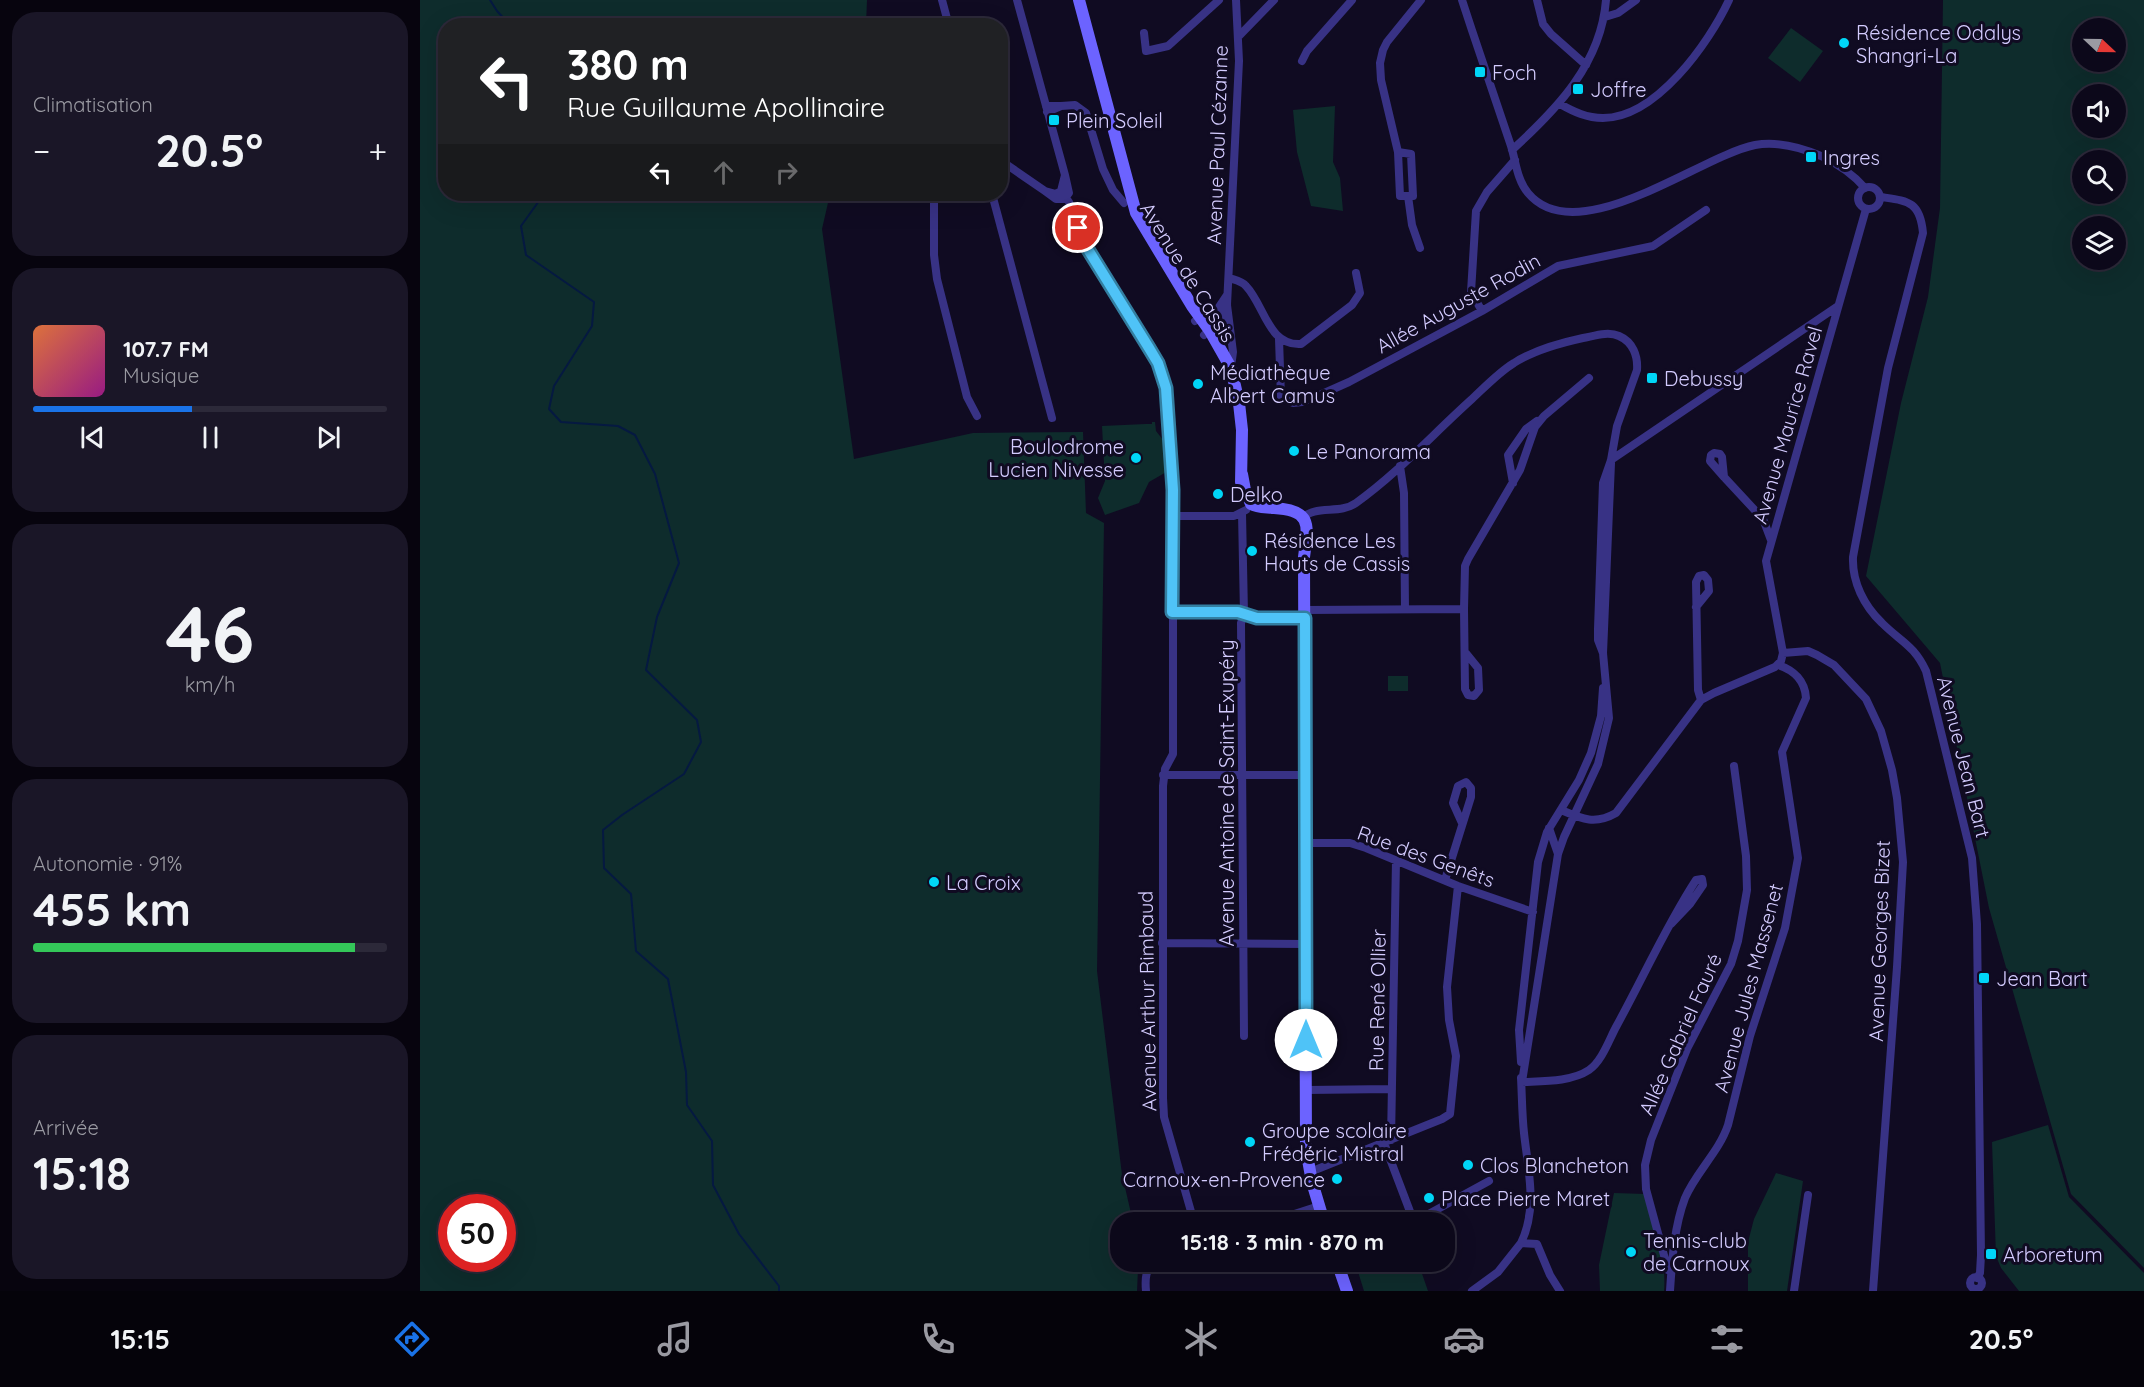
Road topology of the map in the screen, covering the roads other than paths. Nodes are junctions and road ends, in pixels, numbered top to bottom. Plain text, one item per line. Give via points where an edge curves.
1 (942, 0) edge
2 (1017, 0) edge
3 (1078, 0) edge
4 (1219, 0) edge
5 (1236, 0) edge
6 (1274, 0) edge
7 (1352, 0) edge
8 (1421, 0) edge
9 (1462, 0) edge
10 (1537, 0) edge
11 (1606, 0) edge
12 (1636, 0) edge
13 (1729, 0) edge
14 (1605, 17) junction
15 (947, 18) edge
16 (1144, 33) dead end
17 (1238, 38) junction
18 (1302, 61) dead end
19 (1586, 65) junction
20 (1097, 75) junction
21 (1560, 104) junction
22 (1046, 109) junction
23 (1398, 152) junction
24 (1514, 155) junction
25 (1008, 166) edge
26 (1118, 183) junction
27 (1864, 188) junction
28 (1064, 194) junction
29 (1408, 196) junction
30 (1881, 197) junction
31 (934, 201) edge
32 (994, 201) edge
33 (1866, 209) junction
34 (1706, 210) dead end
35 (1420, 248) dead end
36 (1356, 273) dead end
37 (1229, 278) junction
38 (1229, 292) junction
39 (1227, 305) junction
40 (1839, 305) junction
41 (1482, 311) junction
42 (1198, 319) junction
43 (1207, 333) junction
44 (1279, 339) junction
45 (1232, 374) junction
46 (1589, 378) dead end
47 (976, 416) dead end
48 (1544, 416) junction
49 (1052, 418) dead end
50 (1611, 459) junction
51 (1400, 466) junction
52 (1724, 477) dead end
53 (1513, 483) junction
54 (1247, 509) junction
55 (1779, 515) junction
56 (1173, 516) junction
57 (1300, 519) junction
58 (1763, 519) junction
59 (1771, 540) junction
60 (1696, 607) dead end
61 (1404, 609) junction
62 (1464, 609) junction
63 (1247, 611) junction
64 (1172, 612) junction
65 (1305, 614) junction
66 (1465, 652) dead end
67 (1783, 653) junction
68 (1778, 665) junction
69 (1604, 674) junction
70 (1701, 700) junction
71 (1173, 754) junction
72 (1734, 766) dead end
73 (1163, 775) junction
74 (1173, 775) junction
75 (1242, 775) junction
76 (1305, 775) junction
77 (1561, 810) junction
78 (1574, 815) junction
79 (1462, 823) dead end
80 (1549, 828) junction
81 (1305, 843) junction
82 (1558, 854) junction
83 (1396, 860) junction
84 (1445, 880) junction
85 (1458, 886) junction
86 (1533, 912) junction
87 (1671, 924) junction
88 (1162, 943) junction
89 (1244, 944) junction
90 (1305, 944) junction
91 (1529, 1030) junction
92 (1519, 1032) junction
93 (1244, 1036) dead end
94 (1522, 1082) junction
95 (1392, 1089) junction
96 (1306, 1090) junction
97 (1388, 1141) junction
98 (1310, 1172) junction
99 (1489, 1181) dead end
100 (1808, 1195) dead end
101 (1319, 1206) junction
102 (1191, 1212) edge
103 (1301, 1212) edge
104 (1321, 1212) edge
105 (1411, 1212) edge
106 (1432, 1212) edge
107 (1521, 1243) junction
108 (1147, 1272) edge
109 (1344, 1272) edge
110 (1671, 1276) junction
111 (1475, 1290) edge
112 (1976, 1290) edge
113 (1146, 1291) edge
114 (1347, 1291) edge
115 (1560, 1291) edge
116 (1670, 1291) edge
117 (1794, 1291) edge
118 (1873, 1291) edge

1 - 15 street
2 - 22 street
3 - 20 main road, Avenue de Cassis
4 - 16 street via 1168,46 1146,51
5 - 17 street, Avenue Paul Cézanne
6 - 17 street
7 - 18 street
8 - 23 street via 1393,33 1381,56 1381,80
9 - 24 street
10 - 19 street via 1543,24
11 - 14 street
12 - 14 street
13 - 21 street via 1700,51 1653,99 1623,115 1605,118 1588,117
14 - 19 street
17 - 37 street, Avenue Paul Cézanne
19 - 21 street
20 - 26 main road, Avenue de Cassis
20 - 26 main road, Avenue de Cassis via 1108,105
21 - 24 street
22 - 26 street via 1075,105 1086,112
22 - 28 street via 1069,191
23 - 29 street via 1400,196
23 - 29 street via 1410,154 1413,196
24 - 27 street via 1520,180 1533,198 1550,208 1566,211 1627,200 1732,152 1765,144 1785,144 1838,164
24 - 41 street via 1476,211 1471,292
25 - 28 street via 1056,199 1061,200
26 - 42 main road, Avenue de Cassis
26 - 42 main road, Avenue de Cassis via 1130,220
27 - 30 street via 1876,189
27 - 33 street via 1858,197
28 - 56 street via 1084,243 1158,363 1170,421
29 - 35 street
30 - 33 street via 1876,207
30 - 112 street, Avenue Jean Bart via 1910,204 1920,215 1923,233 1888,368 1853,570 1872,611 1912,647 1926,671 1972,858 1977,924 1981,1255 1977,1278 1982,1283
31 - 47 street via 937,279 967,397
32 - 49 street
33 - 40 street, Avenue Maurice Ravel
34 - 41 street, Allée Auguste Rodin via 1653,246 1558,267
36 - 44 street via 1360,293 1352,306 1301,344
37 - 38 street, Avenue Paul Cézanne
37 - 44 street via 1246,286
38 - 39 street, Avenue Paul Cézanne
38 - 42 street via 1217,310
39 - 43 street, Avenue Paul Cézanne via 1219,322
39 - 45 street, Avenue Paul Cézanne
40 - 50 street
40 - 55 street, Avenue Maurice Ravel
41 - 44 street, Allée Auguste Rodin via 1349,382 1302,402 1293,403 1281,397
42 - 43 main road, Avenue de Cassis
43 - 45 main road, Avenue de Cassis
45 - 54 main road, Avenue de Cassis via 1242,430 1240,495
46 - 48 street
48 - 53 street via 1535,427
48 - 53 street via 1526,429 1508,455
50 - 51 street via 1638,361 1631,345 1613,334 1567,342 1514,362
50 - 69 street
51 - 57 street via 1353,506 1313,512
51 - 61 street via 1404,493
52 - 58 street
53 - 62 street via 1465,566
54 - 56 street via 1234,516
54 - 57 main road via 1289,508 1298,512
54 - 63 street, Avenue Antoine de Saint-Exupéry
55 - 58 street
55 - 59 street, Avenue Maurice Ravel
56 - 64 street
57 - 65 main road via 1307,526
58 - 59 street
59 - 67 street, Avenue Maurice Ravel via 1766,561
60 - 70 street
61 - 62 street
61 - 65 street
62 - 66 street
63 - 64 street
63 - 65 street via 1257,618
63 - 75 street, Avenue Antoine de Saint-Exupéry via 1242,623
64 - 71 street
65 - 76 main road
67 - 68 street
67 - 118 street, Avenue Georges Bizet via 1808,651 1817,655 1834,665 1866,699 1881,731 1897,798 1902,862 1897,967
68 - 70 street
68 - 110 street, Avenue Jules Massenet via 1804,684 1806,698 1782,752 1798,858 1785,928 1750,1036 1728,1125 1686,1198
69 - 77 street via 1601,716 1592,753
69 - 78 street via 1609,718 1603,748
70 - 78 street via 1616,813 1592,821
71 - 73 street
71 - 74 street
72 - 110 street, Allée Gabriel Fauré via 1747,890 1738,941 1731,964 1687,1049 1645,1165 1646,1189
73 - 74 street
73 - 88 street, Avenue Arthur Rimbaud
74 - 75 street
75 - 76 street
75 - 89 street, Avenue Antoine de Saint-Exupéry
76 - 81 main road
77 - 78 street
77 - 80 street
78 - 82 street
79 - 84 street
80 - 82 street
80 - 86 street via 1538,862
81 - 83 street, Rue des Genêts via 1350,843
81 - 90 main road
82 - 91 street
83 - 84 street, Rue des Genêts
83 - 95 street, Rue René Ollier
84 - 85 street, Rue des Genêts
85 - 86 street, Rue des Genêts
85 - 97 street via 1447,984 1456,1056 1451,1110 1447,1117
86 - 92 street
87 - 87 street via 1696,880 1702,879 1703,885
87 - 94 street via 1594,1066 1579,1075
88 - 89 street
88 - 102 street, Avenue Arthur Rimbaud via 1164,1117
89 - 90 street
89 - 93 street, Avenue Antoine de Saint-Exupéry
90 - 96 main road
91 - 92 street via 1525,1036
91 - 94 street
92 - 94 street
94 - 107 street via 1531,1208
95 - 96 street
95 - 97 street, Rue René Ollier
96 - 98 main road
97 - 98 street
97 - 105 street
98 - 101 main road
99 - 106 street
100 - 117 street
101 - 103 street
101 - 104 main road
107 - 111 street via 1498,1272
107 - 115 street via 1537,1244
108 - 113 street
109 - 114 main road
110 - 116 street, Avenue Jules Massenet

